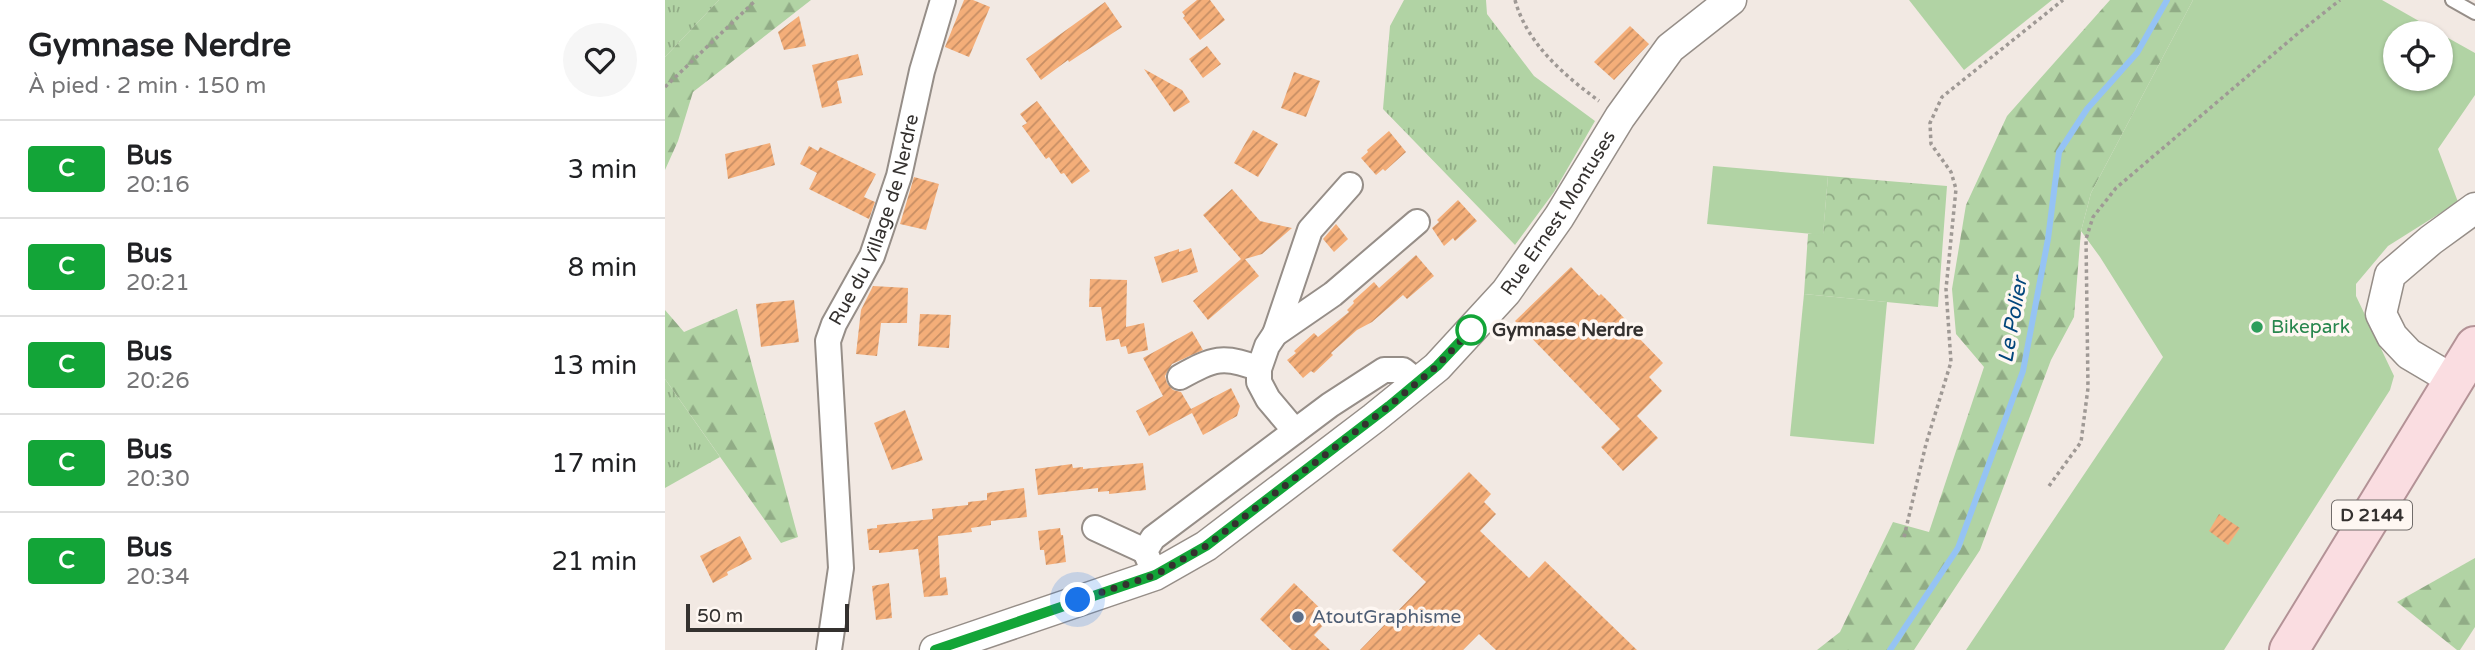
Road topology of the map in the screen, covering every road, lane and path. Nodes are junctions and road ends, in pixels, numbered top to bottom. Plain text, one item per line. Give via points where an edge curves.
1 (756, 0) edge
2 (943, 0) edge
3 (1515, 0) edge
4 (1731, 0) edge
5 (2063, 0) edge
6 (2340, 0) edge
7 (2452, 0) edge
8 (2475, 13) edge
9 (665, 88) edge
10 (1620, 117) junction
11 (1350, 185) dead end
12 (2475, 208) edge
13 (1417, 222) dead end
14 (1275, 334) junction
15 (2475, 346) edge
16 (1259, 369) junction
17 (1180, 377) dead end
18 (2453, 380) junction
19 (1418, 382) junction
20 (1295, 431) junction
21 (2049, 486) dead end
22 (1095, 528) dead end
23 (1904, 537) dead end
24 (1150, 563) junction
25 (829, 650) edge
26 (935, 650) edge
27 (2289, 650) edge

1 - 9 path
2 - 25 street, Rue du Village de Nerdre via 899,176 871,256 828,341 841,568
3 - 10 path via 1546,57
4 - 10 street, Rue Ernest Montuses via 1669,48
5 - 23 path via 1942,97 1930,123 1931,144 1951,172 1956,189 1946,289 1951,362
6 - 21 path via 2116,188 2093,217 2086,239 2088,388 2081,442
7 - 8 lane
10 - 19 street, Rue Ernest Montuses via 1506,292
11 - 14 street via 1310,230
12 - 18 street via 2390,275 2381,314 2392,336 2409,354
13 - 14 street via 1333,294
14 - 16 street
15 - 18 main road, D 2144
16 - 17 street via 1237,360 1211,361
16 - 20 street via 1259,382 1268,399
18 - 27 main road, D 2144
19 - 20 street via 1403,370 1384,370
19 - 24 street, Rue Ernest Montuses via 1206,546
20 - 24 street via 1153,538
22 - 24 street
24 - 26 street, Rue Ernest Montuses

